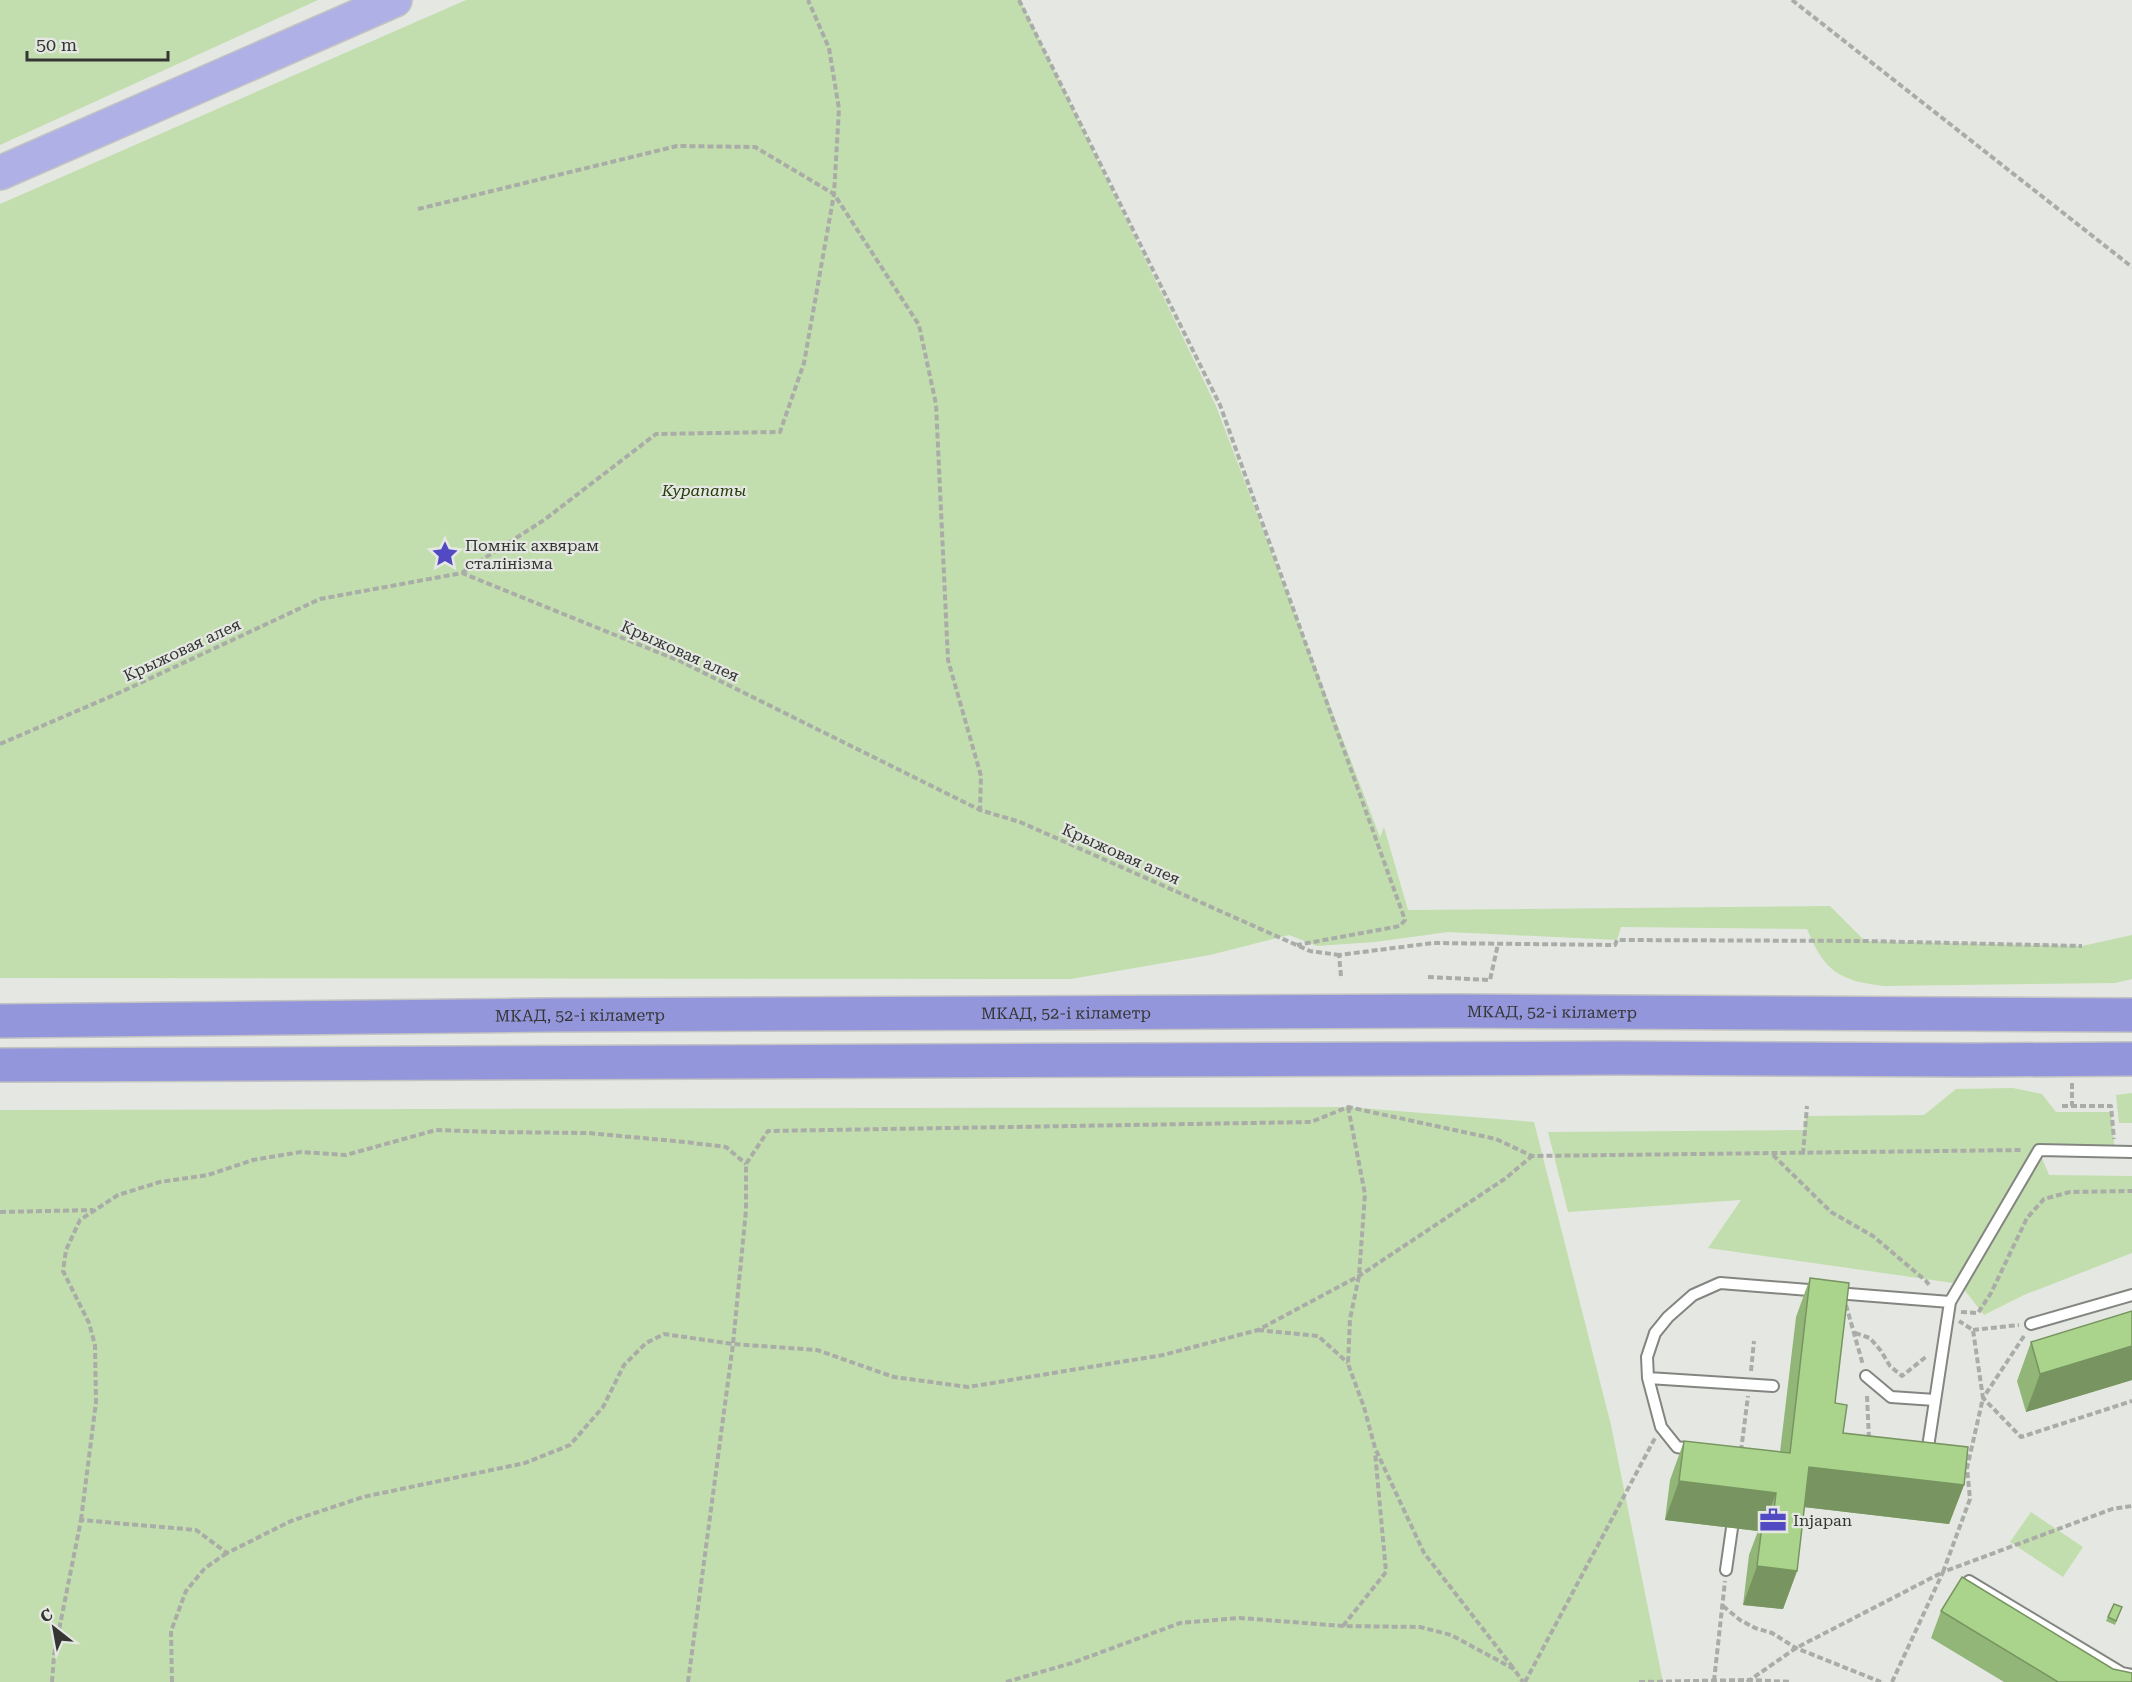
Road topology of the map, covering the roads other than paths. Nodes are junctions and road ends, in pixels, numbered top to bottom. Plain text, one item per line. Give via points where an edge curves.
1 (395, 0) edge
2 (0, 173) edge
3 (2132, 995) edge
4 (2098, 1015) junction
5 (2132, 1015) edge
6 (0, 1021) edge
7 (2132, 1059) edge
8 (0, 1065) edge
9 (2132, 1152) edge
10 (2132, 1295) edge
11 (1944, 1301) junction
12 (2031, 1324) road end
13 (1866, 1376) dead end
14 (1648, 1378) junction
15 (1773, 1386) dead end
16 (1935, 1400) junction
17 (1928, 1447) edge
18 (1709, 1451) edge
19 (1732, 1528) edge
20 (1726, 1570) road end
21 (1969, 1581) edge
22 (2132, 1675) edge

1 - 2 main road
3 - 4 highway
4 - 5 highway, МКАД, 52-і кіламетр
4 - 6 highway, МКАД, 52-і кіламетр via 1467,1011
7 - 8 highway
9 - 11 lane via 2039,1150
10 - 12 lane
11 - 14 lane via 1720,1283 1693,1295 1655,1333 1647,1357
11 - 16 lane via 1948,1314
13 - 16 lane via 1891,1397
14 - 15 lane
14 - 18 lane via 1661,1427 1677,1447
16 - 17 lane
19 - 20 lane
21 - 22 lane via 2122,1673

